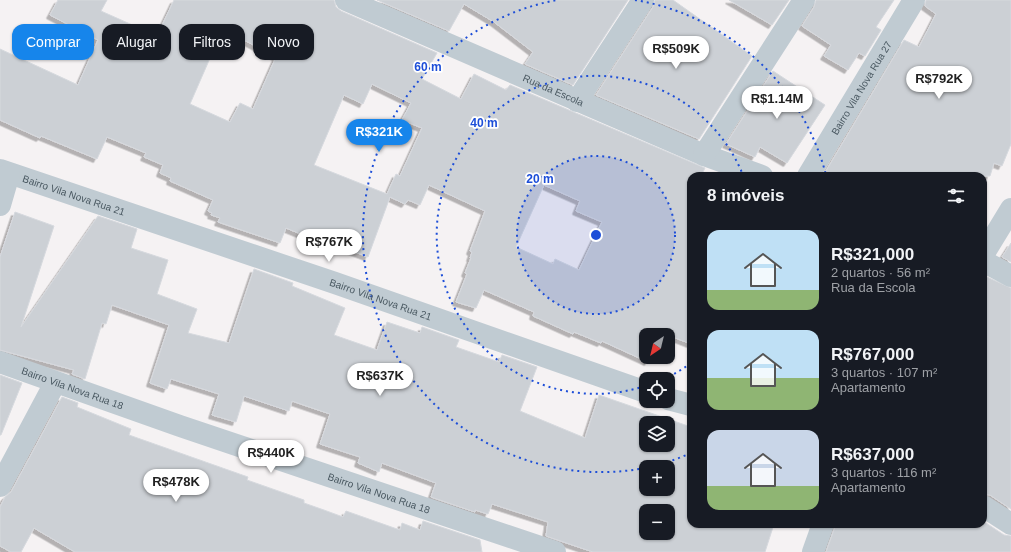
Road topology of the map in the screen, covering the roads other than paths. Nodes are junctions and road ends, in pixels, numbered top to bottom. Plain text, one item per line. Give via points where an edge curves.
1 (346, 0) edge
2 (643, 0) edge
3 (804, 0) edge
4 (914, 0) edge
5 (577, 101) junction
6 (704, 155) junction
7 (5, 172) edge
8 (751, 172) edge
9 (810, 172) edge
10 (0, 205) edge
11 (1011, 209) edge
12 (987, 248) edge
13 (987, 263) edge
14 (1011, 276) edge
15 (0, 362) edge
16 (55, 383) junction
17 (639, 390) edge
18 (675, 401) edge
19 (687, 404) edge
20 (0, 486) edge
21 (987, 509) edge
22 (1011, 524) edge
23 (822, 528) edge
24 (555, 552) edge
25 (813, 552) edge

1 - 5 street, Rua da Escola
2 - 5 street
3 - 6 street
4 - 9 street, Bairro Vila Nova Rua 27
5 - 6 street, Rua da Escola
6 - 8 street, Rua da Escola
7 - 10 street
7 - 17 street, Bairro Vila Nova Rua 21 via 335,283
11 - 12 street
13 - 14 street
15 - 16 street, Bairro Vila Nova Rua 18
16 - 20 street
16 - 24 street, Bairro Vila Nova Rua 18
18 - 19 street
21 - 22 street
23 - 25 street

